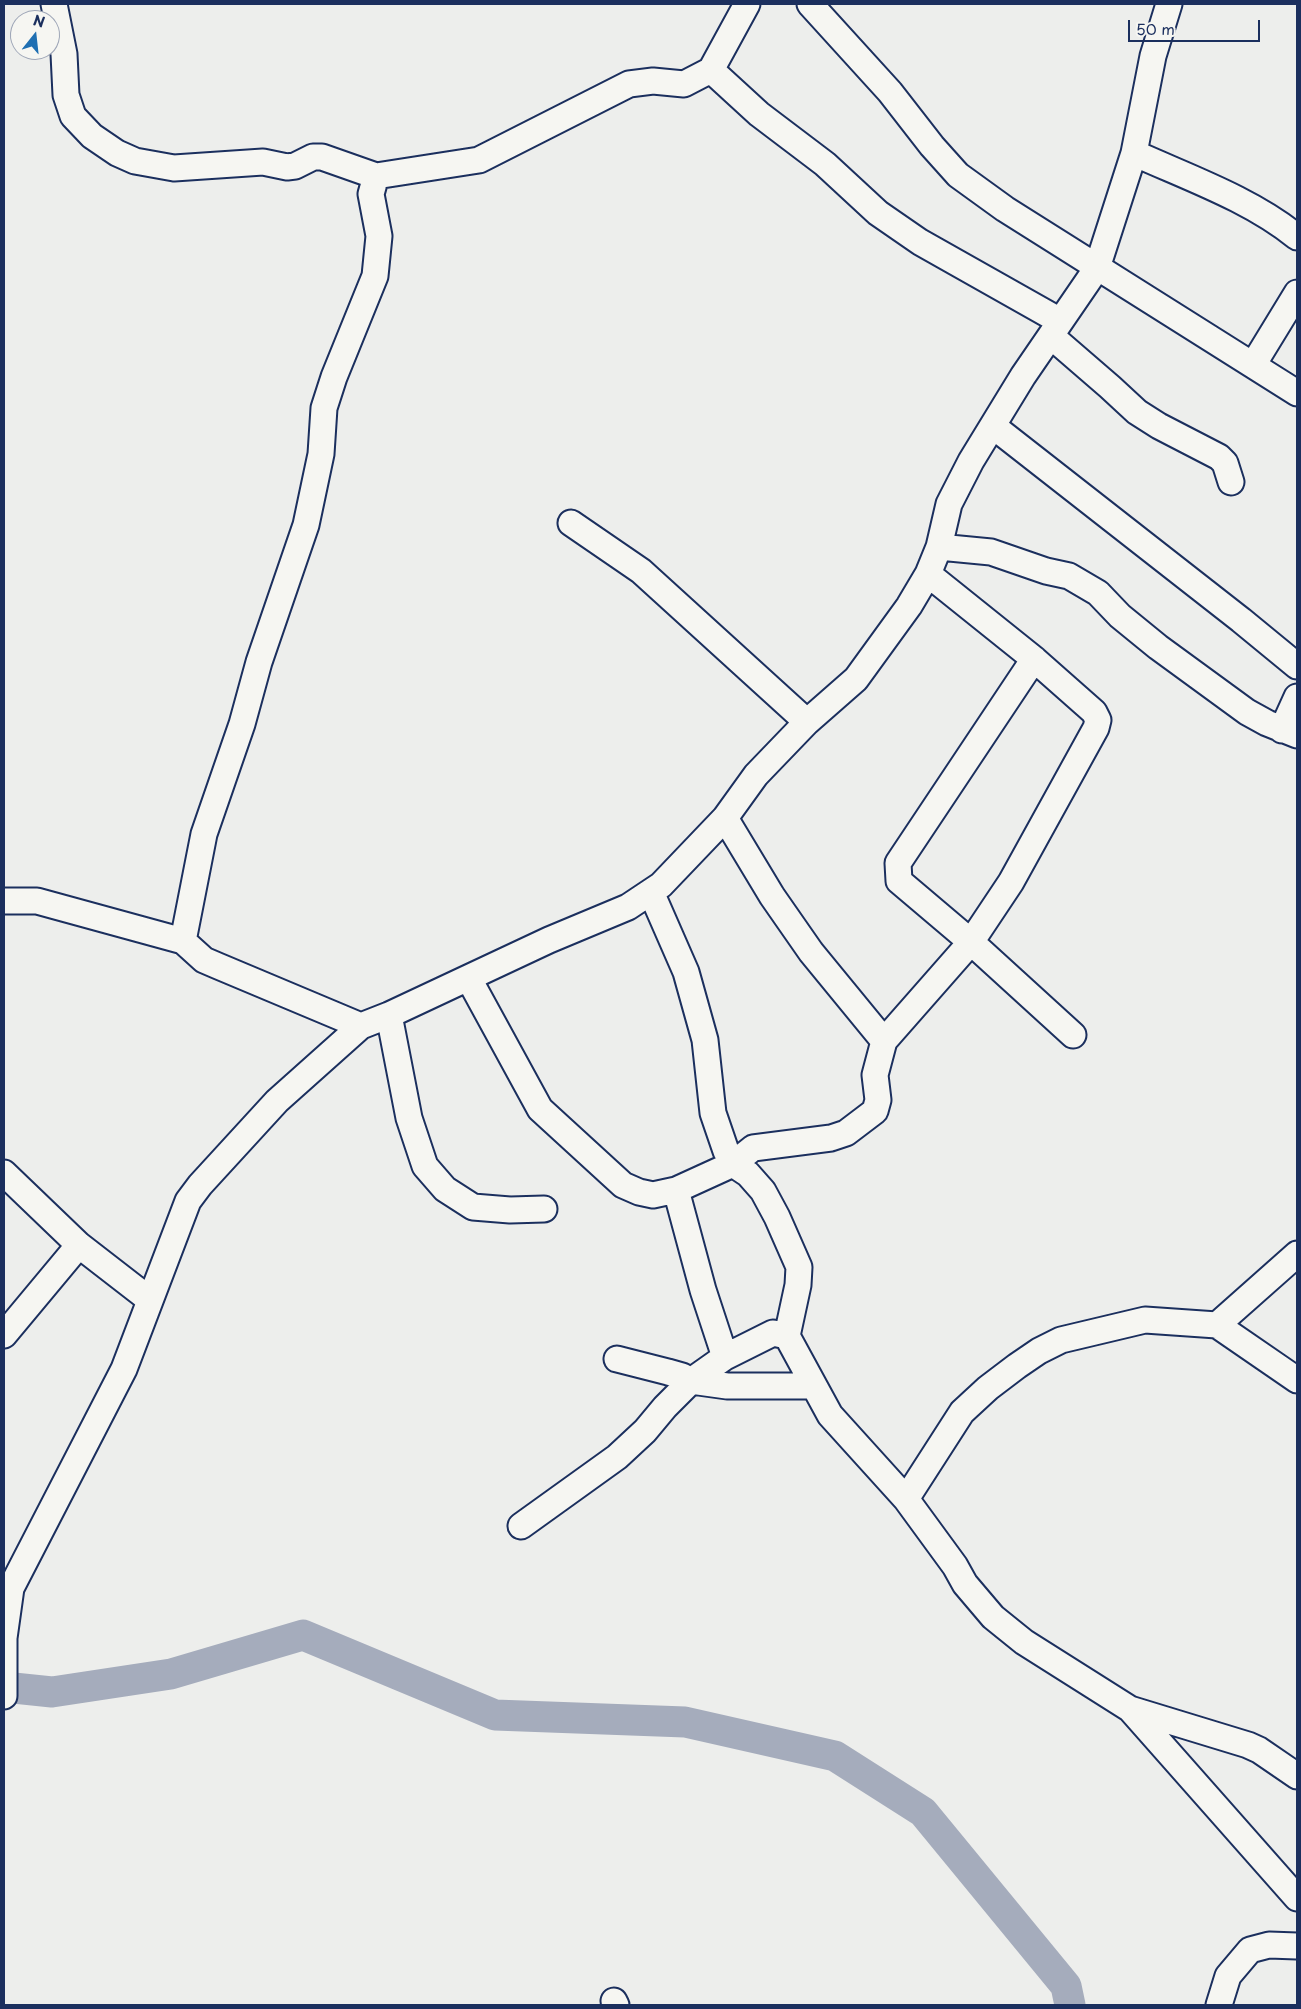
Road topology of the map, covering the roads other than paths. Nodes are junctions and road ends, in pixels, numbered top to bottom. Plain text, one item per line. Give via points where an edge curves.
1 (54, 4) edge
2 (748, 4) edge
3 (810, 4) edge
4 (1169, 4) edge
5 (711, 70) junction
6 (1134, 154) junction
7 (376, 176) junction
8 (1297, 237) edge
9 (1097, 268) junction
10 (1297, 293) edge
11 (1056, 329) junction
12 (1253, 365) junction
13 (1297, 393) edge
14 (993, 426) junction
15 (1231, 482) dead end
16 (571, 523) dead end
17 (939, 547) junction
18 (928, 574) junction
19 (1034, 659) junction
20 (1297, 666) edge
21 (1297, 697) edge
22 (807, 722) junction
23 (1290, 733) edge
24 (725, 818) junction
25 (651, 892) junction
26 (4, 901) edge
27 (183, 941) junction
28 (971, 942) junction
29 (469, 979) junction
30 (390, 1015) junction
31 (361, 1026) junction
32 (1073, 1035) dead end
33 (884, 1041) junction
34 (733, 1164) junction
35 (4, 1173) edge
36 (676, 1190) junction
37 (544, 1209) dead end
38 (79, 1245) junction
39 (1297, 1254) edge
40 (150, 1300) junction
41 (1216, 1325) junction
42 (4, 1335) edge
43 (787, 1336) junction
44 (725, 1357) junction
45 (617, 1359) dead end
46 (1297, 1380) edge
47 (691, 1381) junction
48 (814, 1386) junction
49 (906, 1500) junction
50 (521, 1526) dead end
51 (4, 1696) edge
52 (1130, 1709) junction
53 (1297, 1776) edge
54 (1297, 1898) edge
55 (1297, 1946) edge
56 (1218, 2005) edge

1 - 7 street via 64,54 66,94 73,116 92,136 118,153 135,161 174,168 264,162 287,167 322,157
2 - 5 street
3 - 9 street via 890,92 958,174 1005,209
4 - 6 street via 1153,56
5 - 7 street via 684,84 652,81 629,84 479,160
5 - 11 street via 760,114 825,164 878,213
6 - 8 street via 1255,208
6 - 9 street
7 - 27 street via 371,194 379,236 375,276 324,408 321,454 306,525 204,834
9 - 11 street
9 - 12 street
10 - 12 street
11 - 14 street
11 - 15 street via 1137,412 1219,457 1225,463
12 - 13 street
14 - 17 street via 956,488
14 - 20 street
16 - 22 street via 641,571
17 - 18 street
17 - 23 street via 991,552 1069,576 1098,593 1120,616 1206,683 1247,712
18 - 19 street
18 - 22 street via 856,679
19 - 28 street via 1094,712 1098,720 1011,882
19 - 28 street via 898,863 898,881
21 - 23 street
22 - 24 street via 756,775
24 - 25 street
24 - 33 street via 772,896 812,952
25 - 29 street via 628,907 549,940
25 - 34 street via 686,972 704,1040 713,1113
26 - 27 street via 38,901
27 - 31 street via 204,960
28 - 32 street
28 - 33 street
29 - 30 street
29 - 36 street via 540,1109 624,1185 653,1195
30 - 31 street
30 - 37 street via 409,1118 424,1166 445,1189 473,1207
31 - 40 street via 277,1101 200,1185 188,1201
33 - 34 street via 876,1075 878,1105 866,1120 832,1138 753,1148
34 - 36 street
34 - 43 street via 748,1174 763,1191 799,1267
35 - 38 street
36 - 44 street
38 - 40 street
38 - 42 street
39 - 41 street
40 - 51 street via 124,1369 11,1588 4,1638
41 - 46 street
41 - 49 street via 1145,1320 1061,1340 1039,1351 988,1388 962,1412
43 - 44 street via 774,1333
43 - 48 street
44 - 47 street
45 - 47 street
47 - 48 street via 727,1386
47 - 50 street via 617,1457
48 - 49 street via 830,1415
49 - 52 street via 965,1584 993,1617 1024,1642
52 - 53 street via 1248,1745
52 - 54 street
55 - 56 street via 1269,1945 1250,1950 1228,1976

